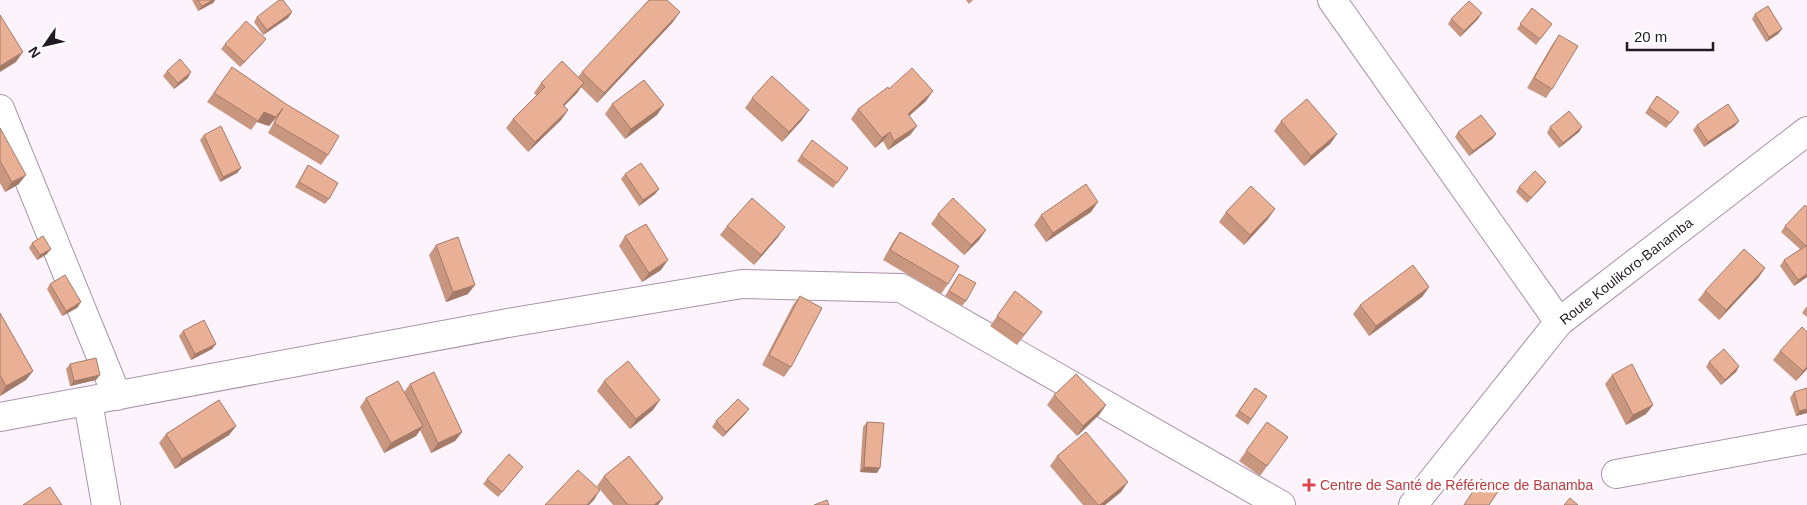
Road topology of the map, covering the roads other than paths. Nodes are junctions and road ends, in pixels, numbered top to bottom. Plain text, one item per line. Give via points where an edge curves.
1 (1332, 0) edge
2 (0, 109) edge
3 (1807, 131) edge
4 (1559, 322) junction
5 (117, 396) junction
6 (88, 402) junction
7 (0, 418) edge
8 (1807, 439) edge
9 (1616, 474) dead end
10 (1273, 503) edge
11 (106, 505) edge
12 (1413, 505) edge

1 - 4 street
2 - 5 street
3 - 4 street, Route Koulikoro-Banamba
4 - 12 street, Route Koulikoro-Banamba
5 - 6 street
5 - 10 street via 742,284 901,288
6 - 7 street
6 - 11 street
8 - 9 street

